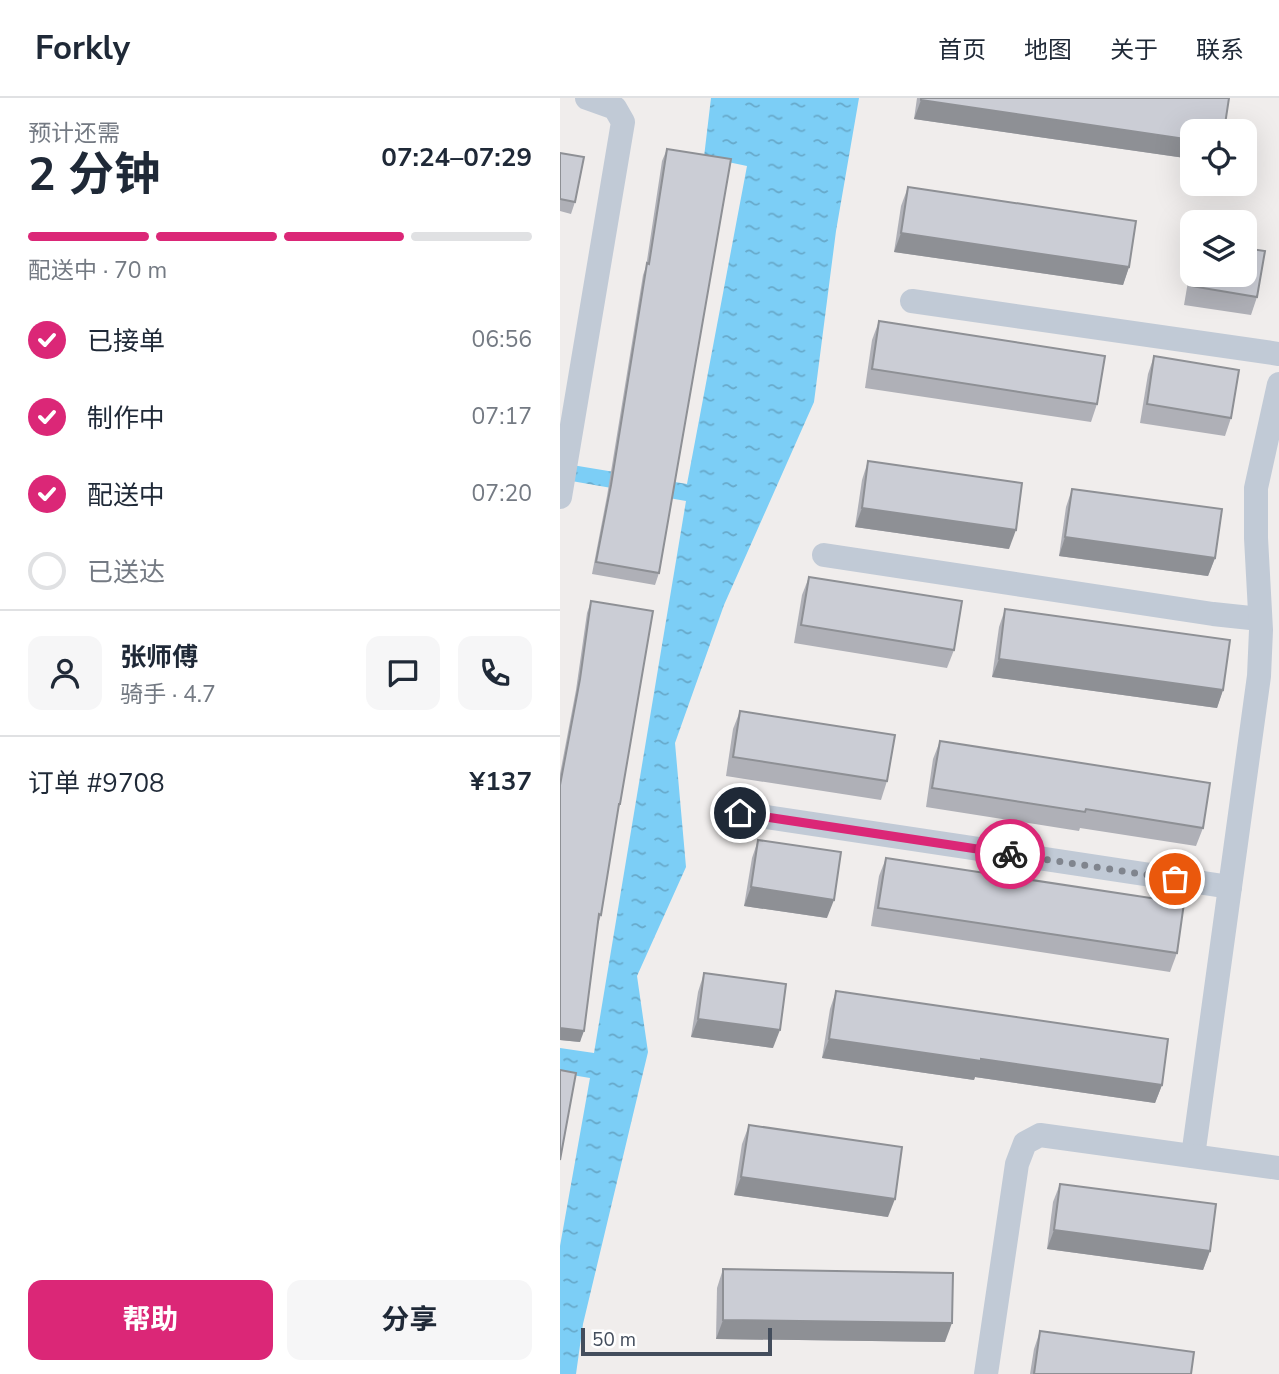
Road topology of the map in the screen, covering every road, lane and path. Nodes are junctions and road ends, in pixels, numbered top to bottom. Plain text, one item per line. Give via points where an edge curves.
1 (587, 98) edge
2 (912, 301) dead end
3 (1279, 354) edge
4 (1279, 384) edge
5 (561, 493) edge
6 (824, 555) dead end
7 (1261, 619) junction
8 (740, 813) dead end
9 (1230, 887) junction
10 (1193, 1156) junction
11 (1279, 1168) edge
12 (986, 1374) edge

1 - 5 lane via 615,108 623,122
2 - 3 lane
4 - 7 lane via 1256,488
6 - 7 lane
7 - 9 lane via 1259,676
8 - 9 lane
9 - 10 lane
10 - 11 lane
10 - 12 lane via 1040,1135 1025,1143 1017,1164

